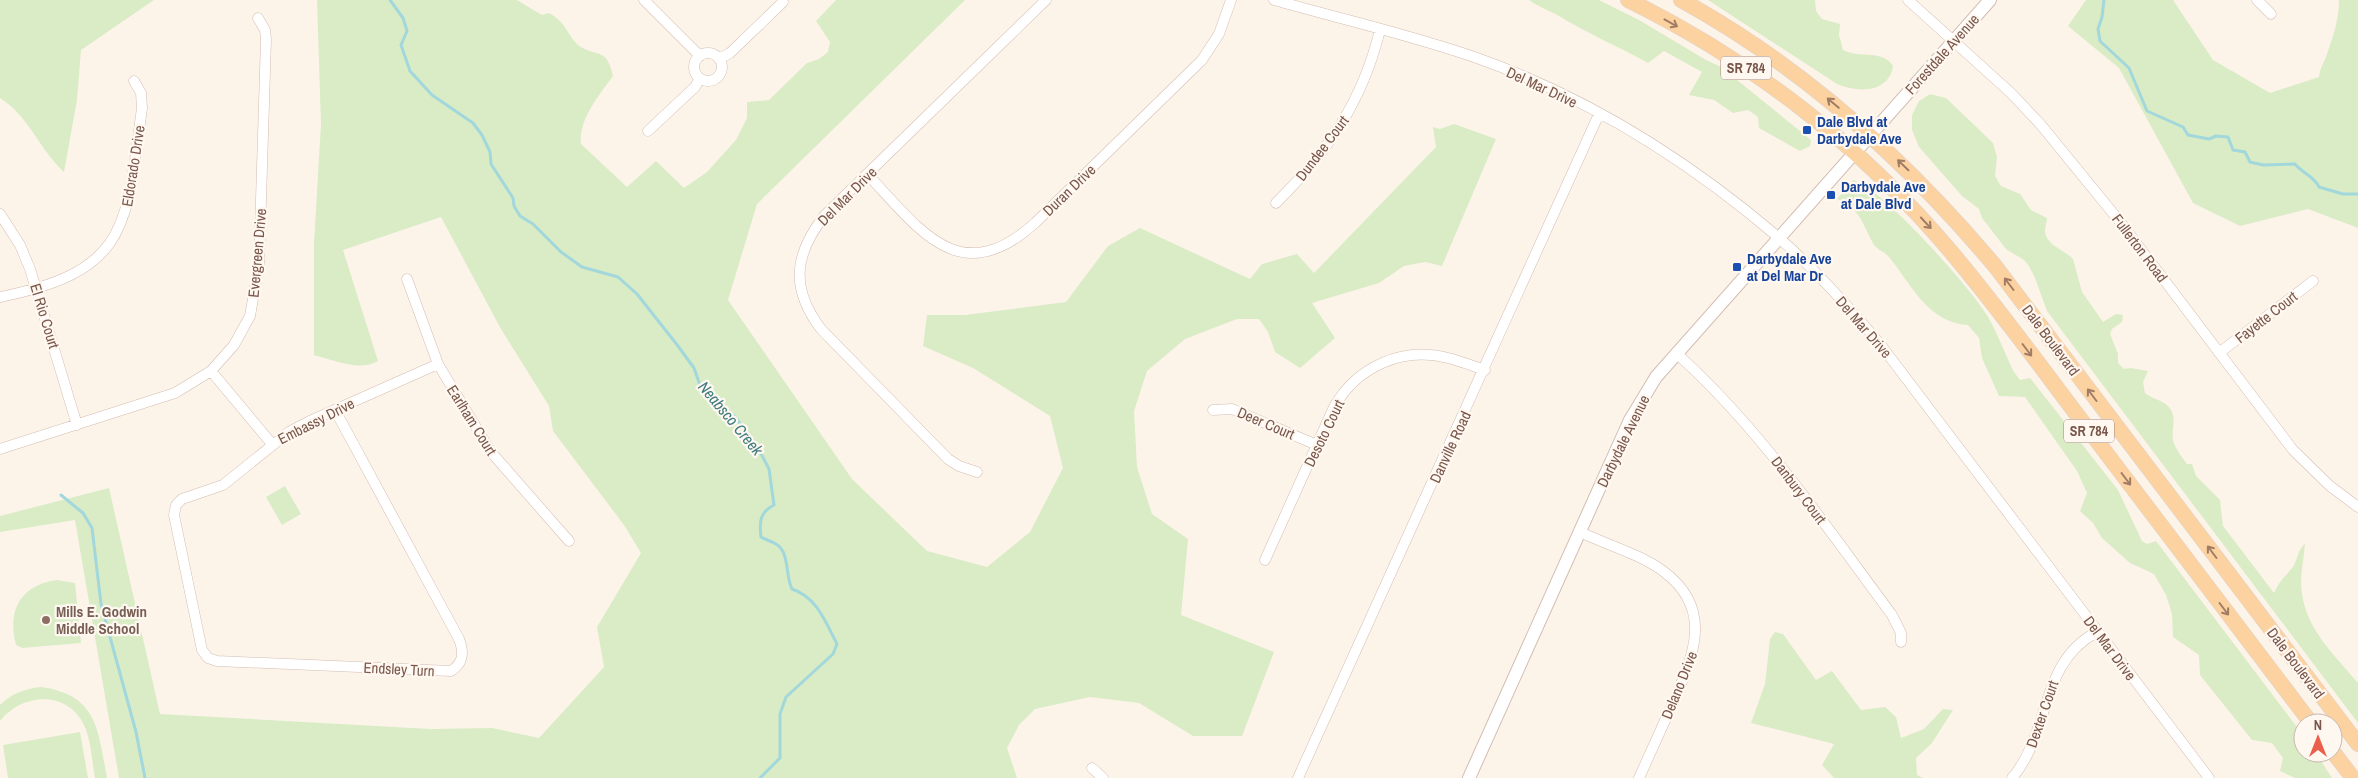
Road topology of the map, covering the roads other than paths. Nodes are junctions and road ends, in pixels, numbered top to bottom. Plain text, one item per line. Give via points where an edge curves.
1 (644, 0) edge
2 (1046, 0) edge
3 (1231, 0) edge
4 (1274, 0) edge
5 (1628, 0) edge
6 (1681, 0) edge
7 (1908, 0) edge
8 (1990, 0) edge
9 (2257, 0) edge
10 (782, 2) dead end
11 (2271, 14) dead end
12 (258, 18) dead end
13 (1380, 30) junction
14 (1954, 40) junction
15 (700, 56) junction
16 (720, 59) junction
17 (700, 78) junction
18 (134, 81) dead end
19 (1599, 114) junction
20 (648, 131) dead end
21 (1870, 134) junction
22 (1854, 152) junction
23 (868, 175) junction
24 (1276, 203) dead end
25 (0, 214) edge
26 (1779, 238) junction
27 (407, 279) dead end
28 (2313, 281) dead end
29 (37, 289) junction
30 (0, 297) edge
31 (1676, 353) junction
32 (2219, 353) junction
33 (438, 364) junction
34 (1484, 370) junction
35 (211, 371) junction
36 (335, 410) junction
37 (1213, 410) dead end
38 (77, 425) junction
39 (272, 444) junction
40 (1317, 445) junction
41 (0, 449) edge
42 (977, 472) dead end
43 (176, 505) joint
44 (2358, 507) edge
45 (1580, 532) junction
46 (569, 541) dead end
47 (1265, 560) dead end
48 (2097, 632) junction
49 (1901, 642) dead end
50 (2303, 713) edge
51 (2358, 744) edge
52 (2341, 763) edge
53 (1092, 768) dead end
54 (1641, 777) edge
55 (1103, 778) edge
56 (1298, 778) edge
57 (1469, 778) edge
58 (2012, 778) edge
59 (2209, 778) edge
60 (2353, 778) edge

1 - 15 street
2 - 23 street, Del Mar Drive
3 - 23 street, Duran Drive via 1219,34 1202,60 1035,223 1009,244 972,253 944,247 922,232
4 - 13 street, Del Mar Drive
5 -> 22 main road, Dale Boulevard / SR 784 via 1738,63
21 -> 6 main road, Dale Boulevard / SR 784 via 1814,87
7 - 14 street, Fullerton Road
8 - 14 street, Forestdale Avenue
9 - 11 street
10 - 16 street
12 - 35 street, Evergreen Drive via 266,39 260,254 256,290 244,330
13 - 19 street, Del Mar Drive via 1479,59
13 - 24 street, Dundee Court via 1366,76 1347,118 1318,158
14 - 21 street, Forestdale Avenue
14 - 32 street, Fullerton Road via 2041,125 2121,223
15 - 16 street via 710,53
15 - 17 street via 694,68
16 - 17 street via 722,69 718,76 708,80
17 - 20 street via 695,87
18 - 29 street, Eldorado Drive via 141,93 142,108 129,202 118,232 104,251 86,266
19 - 26 street, Del Mar Drive via 1681,163
19 - 34 street, Danville Road
21 - 22 street, Forestdale Avenue
51 -> 21 main road, Dale Boulevard / SR 784 via 1995,266 1926,188
22 - 26 street, Darbydale Avenue
22 -> 50 main road, Dale Boulevard / SR 784 via 1953,254
23 - 42 street, Del Mar Drive via 825,215 807,242 799,266 801,292 821,329 948,458
25 - 29 street, El Rio Court via 23,251
26 - 31 street, Darbydale Avenue
26 - 48 street, Del Mar Drive via 1847,305 1880,344
27 - 33 street, Earlham Court
28 - 32 street, Fayette Court
29 - 30 street, Eldorado Drive
29 - 38 street, El Rio Court
31 - 45 street, Darbydale Avenue via 1638,406
31 - 49 street, Danbury Court via 1732,406 1775,458 1892,615 1901,633
32 - 44 street, Fullerton Road via 2293,450 2330,486
33 - 36 street, Embassy Drive
33 - 46 street, Earlham Court via 498,460
34 - 40 street, Desoto Court via 1433,355 1402,356 1376,366 1360,376 1341,396
34 - 56 street, Danville Road
35 - 38 street, Evergreen Drive via 175,393
35 - 39 street
36 - 39 street, Embassy Drive
36 - 43 street, Endsley Turn via 459,639 463,656 454,670 227,662 208,658 202,650 175,520
37 - 40 street, Deer Court via 1232,409
38 - 41 street, Evergreen Drive
39 - 43 street, Embassy Drive via 223,485 185,497
40 - 47 street, Desoto Court
45 - 54 street, Delano Drive via 1662,571 1682,590 1693,612 1696,636 1691,663
45 - 57 street, Darbydale Avenue
48 - 58 street, Dexter Court via 2080,643 2061,665 2034,744
48 - 59 street, Del Mar Drive
52 - 60 main road
53 - 55 street

